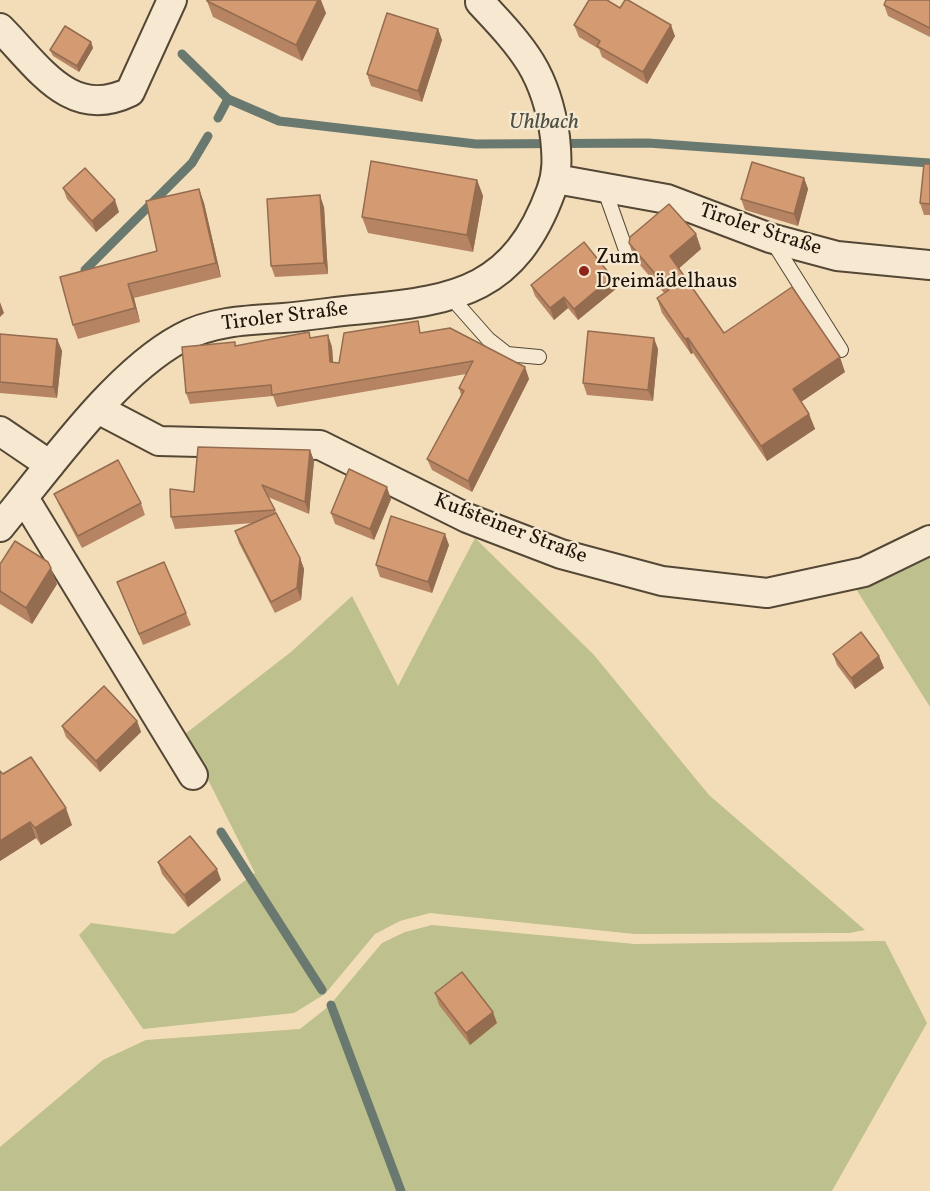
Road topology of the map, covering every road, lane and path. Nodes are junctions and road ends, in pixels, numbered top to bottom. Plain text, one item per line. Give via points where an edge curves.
1 (172, 0) edge
2 (474, 1) edge
3 (0, 28) edge
4 (557, 171) junction
5 (604, 188) junction
6 (770, 238) junction
7 (627, 253) edge
8 (930, 266) edge
9 (450, 296) junction
10 (841, 350) dead end
11 (539, 357) dead end
12 (98, 410) junction
13 (0, 431) edge
14 (50, 465) junction
15 (24, 498) junction
16 (0, 527) edge
17 (930, 540) edge
18 (194, 775) dead end

1 - 3 street via 130,92 99,102 82,100 62,90
2 - 4 street via 524,51 546,92
4 - 5 street, Tiroler Straße
4 - 9 street, Tiroler Straße via 537,224 506,267 471,289
5 - 6 street, Tiroler Straße via 667,199
5 - 7 lane
6 - 8 street, Tiroler Straße via 837,256
6 - 10 lane
9 - 11 lane via 488,339 507,354
9 - 12 street, Tiroler Straße via 411,304 246,320 204,329 160,351
12 - 14 street, Tiroler Straße
12 - 17 street, Kufsteiner Straße via 159,441 320,446 467,518 561,554 662,581 767,593 864,572
13 - 14 street
14 - 15 street, Tiroler Straße
15 - 16 street, Tiroler Straße
15 - 18 street

